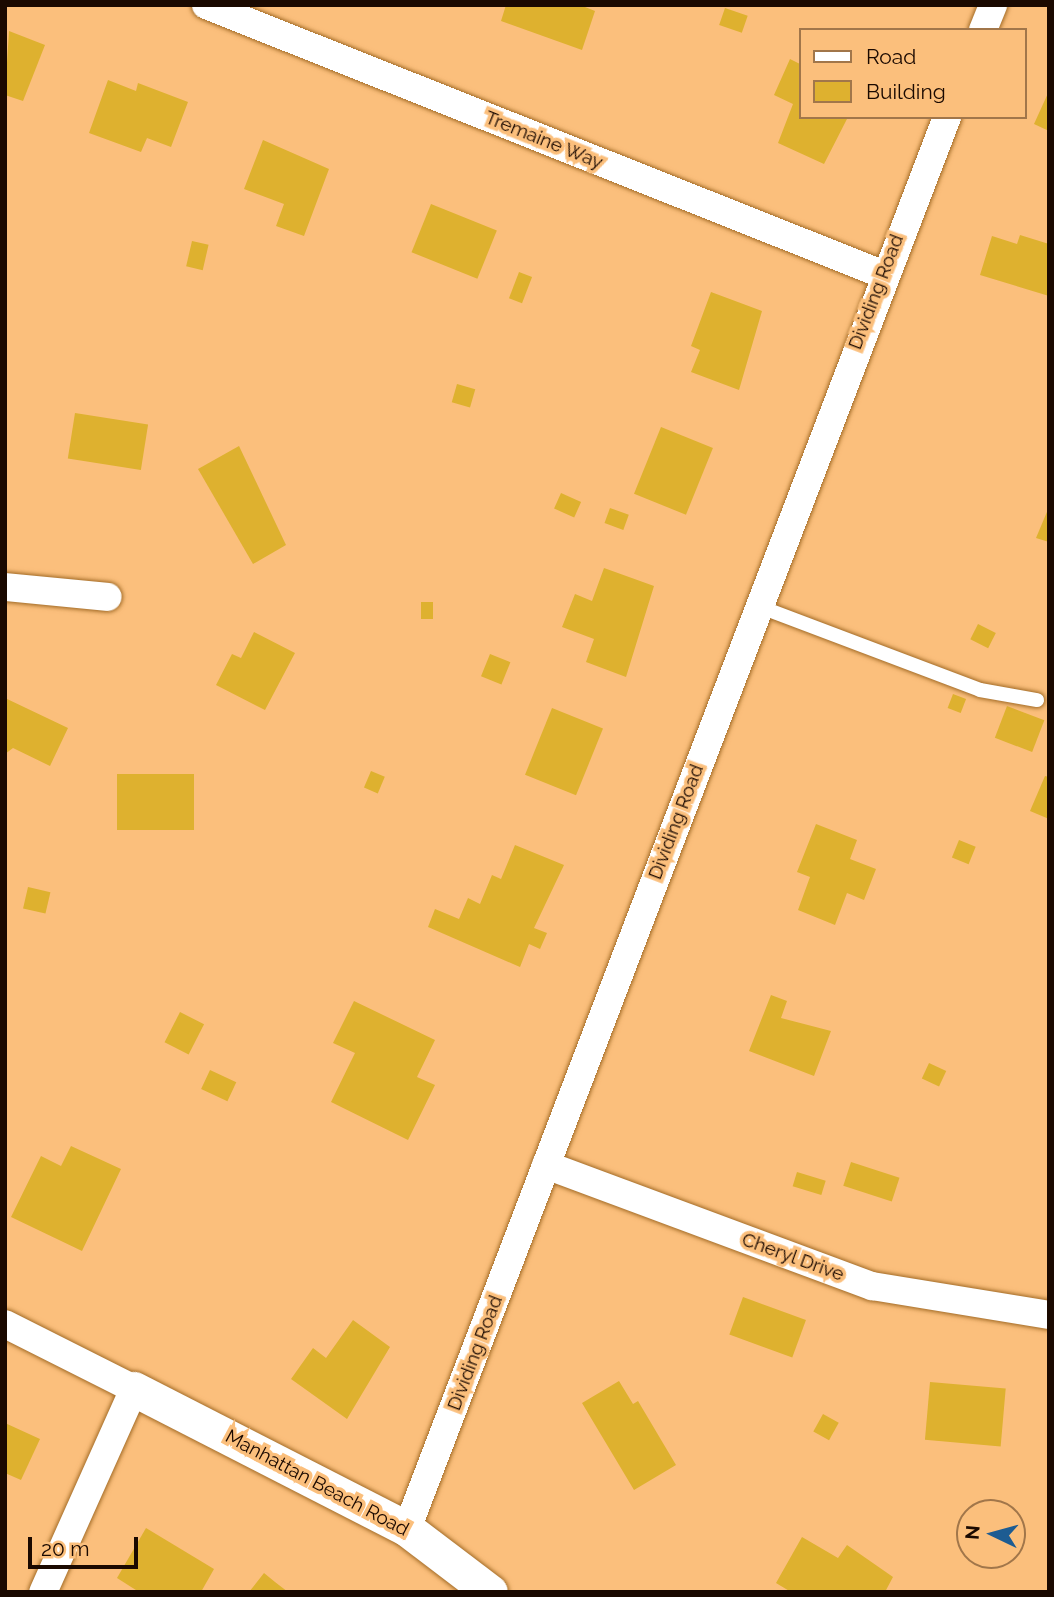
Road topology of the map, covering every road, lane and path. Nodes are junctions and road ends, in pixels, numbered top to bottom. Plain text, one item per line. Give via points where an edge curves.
1 (206, 5) edge
2 (993, 5) edge
3 (984, 28) edge
4 (946, 119) edge
5 (882, 274) junction
6 (5, 587) edge
7 (108, 597) dead end
8 (758, 606) junction
9 (1037, 700) dead end
10 (546, 1165) junction
11 (1049, 1315) edge
12 (5, 1324) edge
13 (134, 1389) junction
14 (407, 1529) junction
15 (43, 1592) edge
16 (490, 1592) edge

1 - 5 street, Tremaine Way
2 - 3 street
4 - 5 street, Dividing Road
5 - 8 street, Dividing Road
6 - 7 street
8 - 9 lane via 980,690
8 - 10 street, Dividing Road
10 - 11 street, Cheryl Drive via 872,1286
10 - 14 street, Dividing Road
12 - 13 street
13 - 14 street, Manhattan Beach Road
13 - 15 street
14 - 16 street, Manhattan Beach Road

